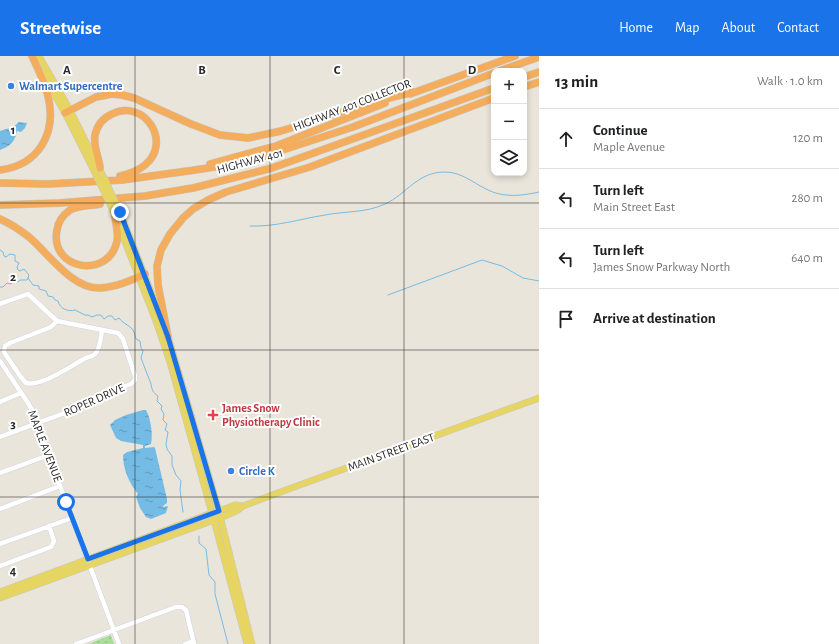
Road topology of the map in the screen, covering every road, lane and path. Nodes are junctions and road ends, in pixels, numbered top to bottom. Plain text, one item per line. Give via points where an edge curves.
1 (32, 56) edge
2 (39, 56) edge
3 (515, 56) edge
4 (539, 56) edge
5 (507, 68) edge
6 (539, 72) edge
7 (491, 74) edge
8 (527, 76) edge
9 (539, 82) edge
10 (527, 86) edge
11 (491, 89) edge
12 (414, 92) junction
13 (491, 99) edge
14 (67, 111) junction
15 (0, 170) edge
16 (97, 170) junction
17 (195, 170) junction
18 (82, 182) junction
19 (0, 183) edge
20 (121, 198) junction
21 (0, 205) edge
22 (117, 213) junction
23 (0, 220) edge
24 (142, 275) junction
25 (0, 304) edge
26 (57, 321) junction
27 (102, 330) junction
28 (168, 337) junction
29 (0, 361) edge
30 (21, 393) junction
31 (539, 398) edge
32 (0, 402) edge
33 (38, 423) junction
34 (0, 437) edge
35 (49, 455) junction
36 (0, 473) edge
37 (60, 486) junction
38 (0, 508) edge
39 (217, 514) junction
40 (72, 518) junction
41 (49, 526) junction
42 (0, 544) edge
43 (89, 562) junction
44 (0, 566) edge
45 (0, 592) edge
46 (0, 598) edge
47 (114, 630) junction
48 (193, 643) edge
49 (76, 644) edge
50 (119, 644) edge
51 (185, 644) edge
52 (247, 644) edge
53 (252, 644) edge

1 - 14 main road
1 - 15 highway via 48,94 51,122 37,152 22,164
2 - 14 main road
3 - 12 highway, HIGHWAY 401 COLLECTOR
4 - 5 highway
6 - 8 highway
7 - 17 highway via 314,140 246,162
9 - 10 highway
11 - 20 highway, HIGHWAY 401 via 272,168 193,188
12 - 14 highway via 281,132 248,138 220,135 122,95 96,97
12 - 17 highway, HIGHWAY 401 COLLECTOR via 276,146
13 - 28 highway via 310,167 226,192 193,209 170,234 161,250 157,266
14 - 16 main road
16 - 18 highway via 99,160 95,137 104,119 115,112 125,110 138,113 149,121 155,133 156,144 154,153 146,164 132,173
16 - 22 main road, bridge via 111,206
16 - 22 main road, bridge via 104,178
17 - 18 highway via 122,180
18 - 19 highway
20 - 21 highway, HIGHWAY 401
20 - 22 highway via 79,206 64,216 56,235 57,244 63,255 72,263 84,266 107,259 114,251 118,240
22 - 24 main road
23 - 24 highway via 29,238 77,282 99,288 111,287
24 - 28 main road
24 - 39 main road
25 - 26 street via 28,294
26 - 27 street, ROPER DRIVE
26 - 27 street via 51,327 5,346 6,355 26,383 33,384 62,372 95,354 98,351
27 - 33 street, ROPER DRIVE via 122,336 136,376 133,383
28 - 39 main road
29 - 30 street, MAPLE AVENUE
30 - 32 street
30 - 33 street, MAPLE AVENUE
31 - 39 main road, MAIN STREET EAST via 243,506 238,510
33 - 34 street
33 - 35 street, MAPLE AVENUE
35 - 36 street
35 - 37 street, MAPLE AVENUE
37 - 38 street
37 - 40 street, MAPLE AVENUE
39 - 43 main road, MAIN STREET EAST
39 - 52 main road
39 - 53 main road
40 - 41 street
40 - 43 street, MAPLE AVENUE
41 - 42 street
41 - 44 street via 54,541 51,547
43 - 45 main road, MAIN STREET EAST
43 - 46 main road, MAIN STREET EAST
43 - 47 street, MAPLE AVENUE
47 - 48 street via 182,607 186,610
47 - 49 street
47 - 50 street, MAPLE AVENUE
48 - 51 street

